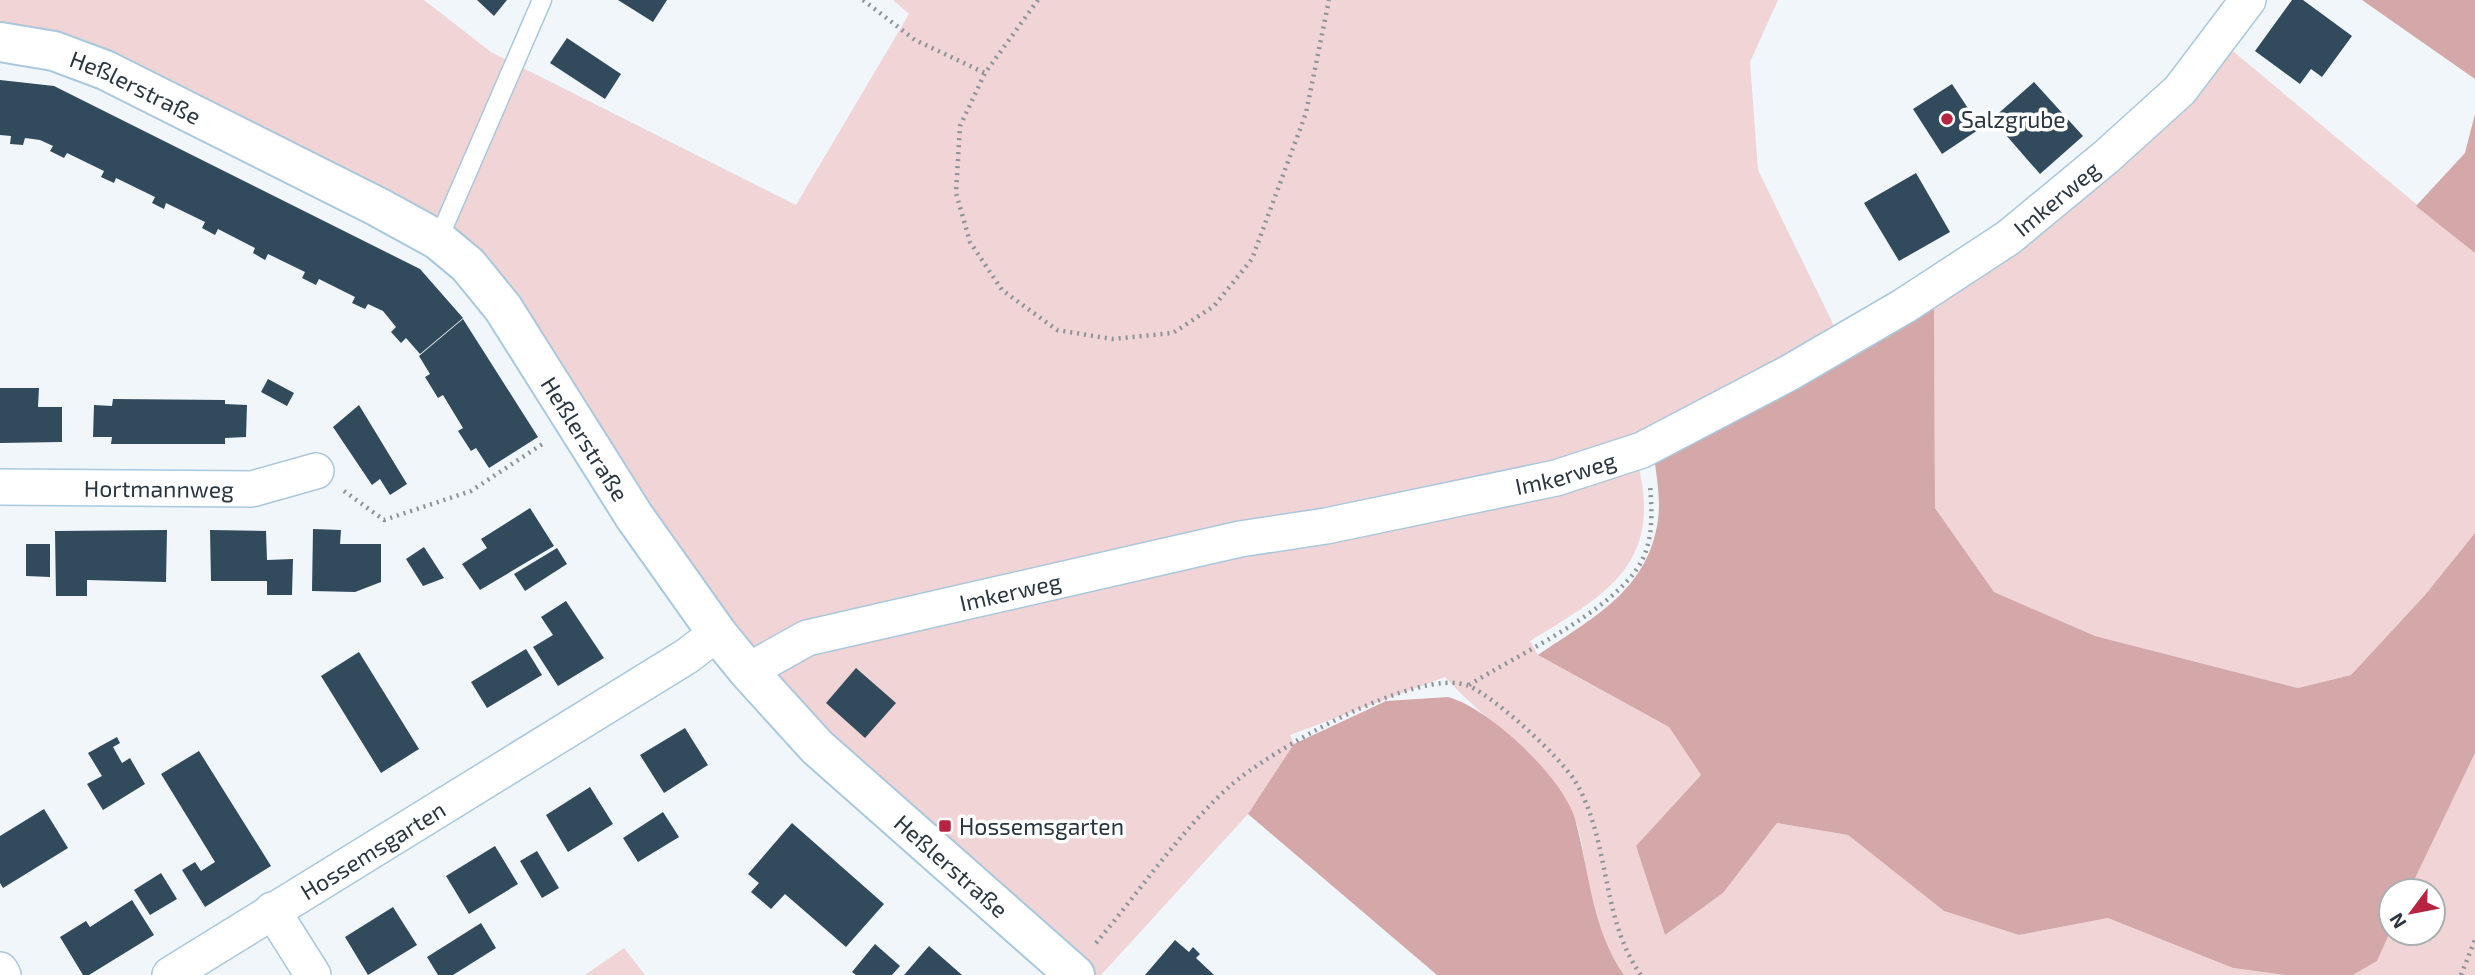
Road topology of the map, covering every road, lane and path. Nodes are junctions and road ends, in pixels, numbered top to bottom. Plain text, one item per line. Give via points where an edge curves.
1 (542, 0) edge
2 (863, 0) edge
3 (1038, 0) edge
4 (1329, 0) edge
5 (2248, 0) edge
6 (0, 42) edge
7 (985, 74) junction
8 (438, 240) junction
9 (574, 423) junction
10 (1642, 450) junction
11 (316, 471) joint
12 (0, 487) edge
13 (717, 634) junction
14 (748, 671) junction
15 (1469, 686) junction
16 (272, 910) junction
17 (2475, 940) edge
18 (0, 970) edge
19 (1073, 973) edge
20 (3, 975) edge
21 (170, 975) edge
22 (313, 975) edge
23 (1641, 975) edge
24 (2462, 975) edge

1 - 8 lane
2 - 7 path via 915,40
3 - 7 path
4 - 7 path via 1306,113 1252,259 1214,306 1173,333 1112,339 1057,330 1002,290 970,242 956,193 960,126
5 - 10 street, Imkerweg via 2180,90 2008,238 1801,366
6 - 8 street, Heßlerstraße via 54,51 105,71
8 - 9 street, Heßlerstraße via 468,265 503,308
9 - 11 path via 471,491 384,520
9 - 13 street, Heßlerstraße
10 - 14 street, Imkerweg via 1556,478 1212,545 807,638
10 - 15 path via 1653,516 1641,562 1628,580 1564,629
11 - 12 street, Hortmannweg via 252,489
13 - 14 street, Heßlerstraße
13 - 16 street, Hossemsgarten
14 - 19 street, Heßlerstraße via 817,747
15 - 19 path via 1440,685 1385,698 1292,741 1264,760 1203,813
15 - 23 path via 1544,745 1578,788 1593,818 1618,930
16 - 21 street, Hossemsgarten
16 - 22 street
17 - 24 path
18 - 20 street

